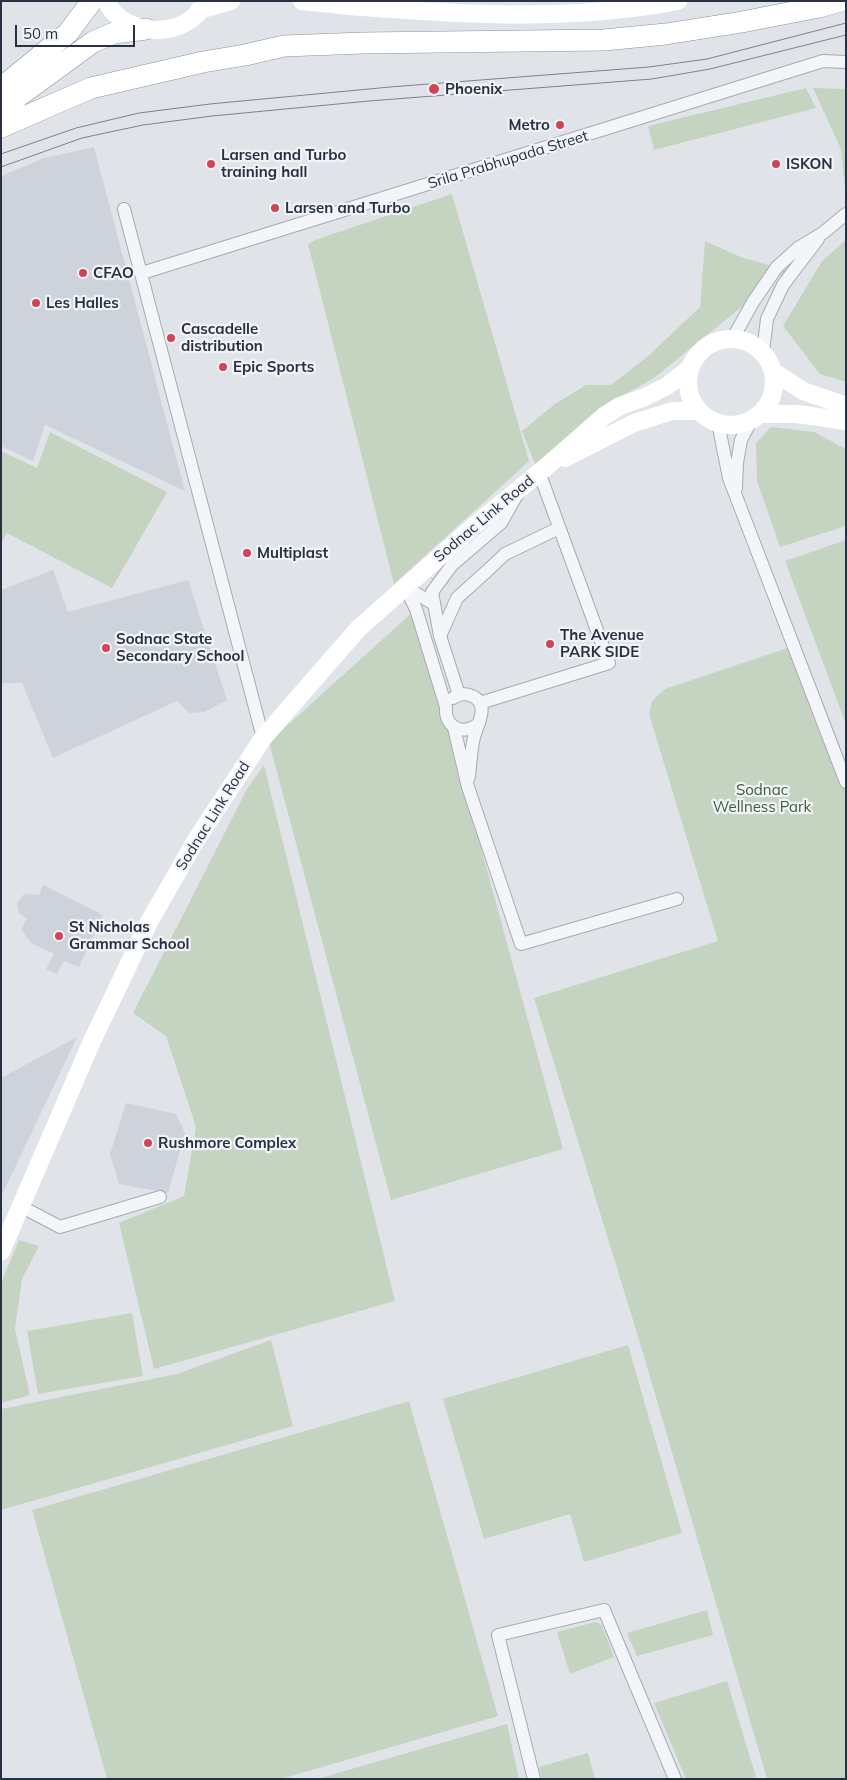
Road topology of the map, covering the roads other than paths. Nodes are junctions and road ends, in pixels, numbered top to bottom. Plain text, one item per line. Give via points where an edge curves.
1 (92, 1) edge
2 (106, 1) edge
3 (231, 1) edge
4 (302, 1) edge
5 (678, 1) edge
6 (841, 1) edge
7 (202, 6) edge
8 (146, 29) junction
9 (846, 62) edge
10 (1, 88) edge
11 (1, 109) edge
12 (1, 127) edge
13 (124, 208) dead end
14 (846, 214) edge
15 (823, 234) junction
16 (142, 273) junction
17 (733, 338) junction
18 (763, 352) junction
19 (690, 368) junction
20 (774, 372) junction
21 (846, 406) edge
22 (699, 411) junction
23 (756, 418) junction
24 (846, 421) edge
25 (718, 424) junction
26 (542, 470) junction
27 (522, 486) junction
28 (736, 495) junction
29 (559, 528) junction
30 (405, 587) junction
31 (434, 604) junction
32 (440, 636) junction
33 (459, 695) junction
34 (480, 703) junction
35 (446, 706) junction
36 (477, 725) junction
37 (454, 728) junction
38 (263, 738) junction
39 (845, 778) edge
40 (468, 787) junction
41 (677, 899) dead end
42 (160, 1197) dead end
43 (22, 1207) junction
44 (1, 1252) edge
45 (534, 1779) edge
46 (676, 1779) edge

1 - 10 highway via 68,33
2 - 8 main road via 120,18 137,28
3 - 7 main road
4 - 5 main road via 514,16 604,12
6 - 12 highway via 732,24 613,39 284,46 90,88
7 - 8 main road via 191,19 174,28
8 - 11 highway via 114,33 93,42
9 - 16 street, Srila Prabhupada Street via 822,61
13 - 16 street
14 - 15 street
15 - 17 street via 798,248 777,267
15 - 18 street via 783,285 767,318
16 - 38 street
17 - 18 main road via 755,345
17 - 19 main road via 716,341 702,349
18 - 20 main road
19 - 22 main road via 689,391
19 - 26 main road, Sodnac Link Road via 667,386 604,416
20 - 21 main road via 802,391
20 - 23 main road via 773,395
22 - 25 main road
22 - 26 main road, Sodnac Link Road via 672,411 634,423
23 - 24 main road via 797,414
23 - 25 main road via 740,425
23 - 28 street via 741,440
25 - 28 street via 727,470
26 - 27 main road, Sodnac Link Road
26 - 29 street
27 - 30 main road, Sodnac Link Road
27 - 31 street via 501,523 452,565 432,592
28 - 39 street
29 - 32 street via 505,554 457,598
29 - 34 street via 609,663
30 - 31 street
30 - 35 street via 416,609
30 - 38 main road, Sodnac Link Road via 358,629
31 - 32 street
32 - 33 street
33 - 34 street via 471,695
33 - 35 street
34 - 36 street via 482,714
35 - 37 street via 447,718
36 - 37 street via 466,730
36 - 40 street
37 - 40 street
38 - 43 main road, Sodnac Link Road via 196,840 149,922 92,1041
40 - 41 street via 521,944
42 - 43 street via 60,1227
43 - 44 main road, Sodnac Link Road
45 - 46 street via 498,1635 604,1610

